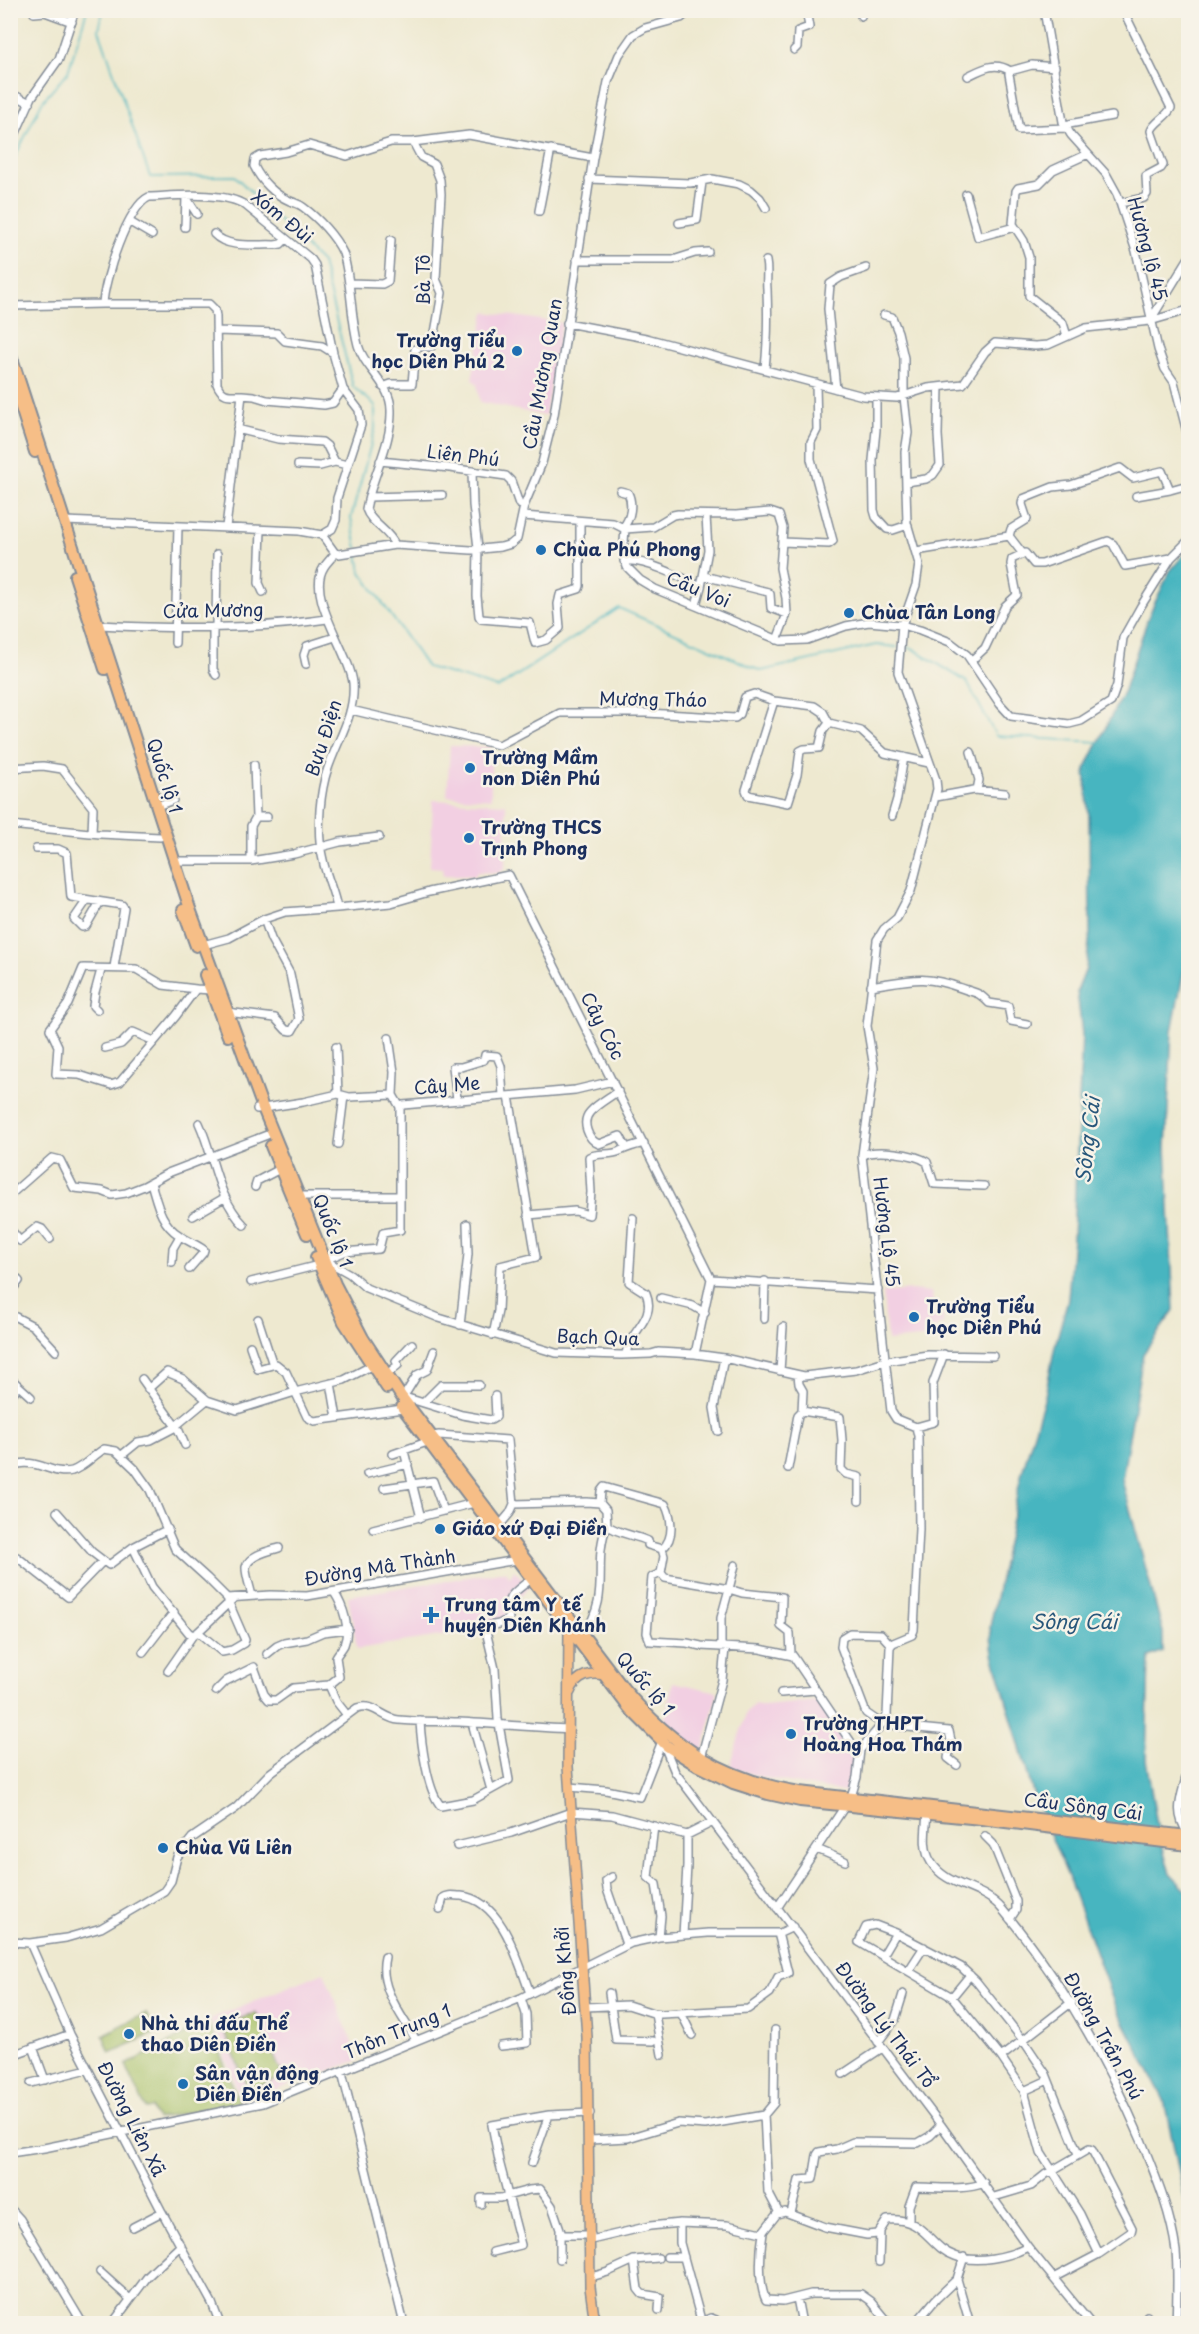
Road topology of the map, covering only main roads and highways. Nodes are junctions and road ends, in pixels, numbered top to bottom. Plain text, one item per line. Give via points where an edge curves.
1 (10, 352) edge
2 (10, 376) edge
3 (260, 1108) junction
4 (322, 1263) junction
5 (430, 1439) junction
6 (569, 1617) junction
7 (569, 1629) junction
8 (602, 1674) junction
9 (616, 1678) junction
10 (569, 1697) junction
11 (848, 1801) junction
12 (979, 1815) junction
13 (1187, 1839) edge
14 (595, 2324) edge

1 - 3 highway, Quốc lộ 1 via 174,861
2 - 3 highway, Quốc lộ 1 via 211,990
3 - 4 highway, Quốc lộ 1 via 300,1196
3 - 4 highway, Quốc lộ 1 via 280,1169
4 - 5 highway, Quốc lộ 1 via 387,1375
4 - 5 highway, Quốc lộ 1 via 344,1322 371,1366
5 - 6 highway, Quốc lộ 1
5 - 7 highway, Quốc lộ 1
6 - 7 main road, Đồng Khởi
6 - 9 highway, Quốc lộ 1
7 - 8 highway, Quốc lộ 1
7 - 10 main road, Đồng Khởi
8 - 9 main road
8 - 10 main road via 577,1680
8 - 11 highway, Quốc lộ 1 via 662,1741 698,1766 751,1790 800,1801
9 - 11 highway, Quốc lộ 1 via 660,1728 701,1758 770,1786
10 - 14 main road, Đồng Khởi via 569,1787 586,2007
11 - 12 highway, Quốc lộ 1
11 - 12 highway, Quốc lộ 1 via 927,1813
12 - 13 highway, Cầu Sông Cái

